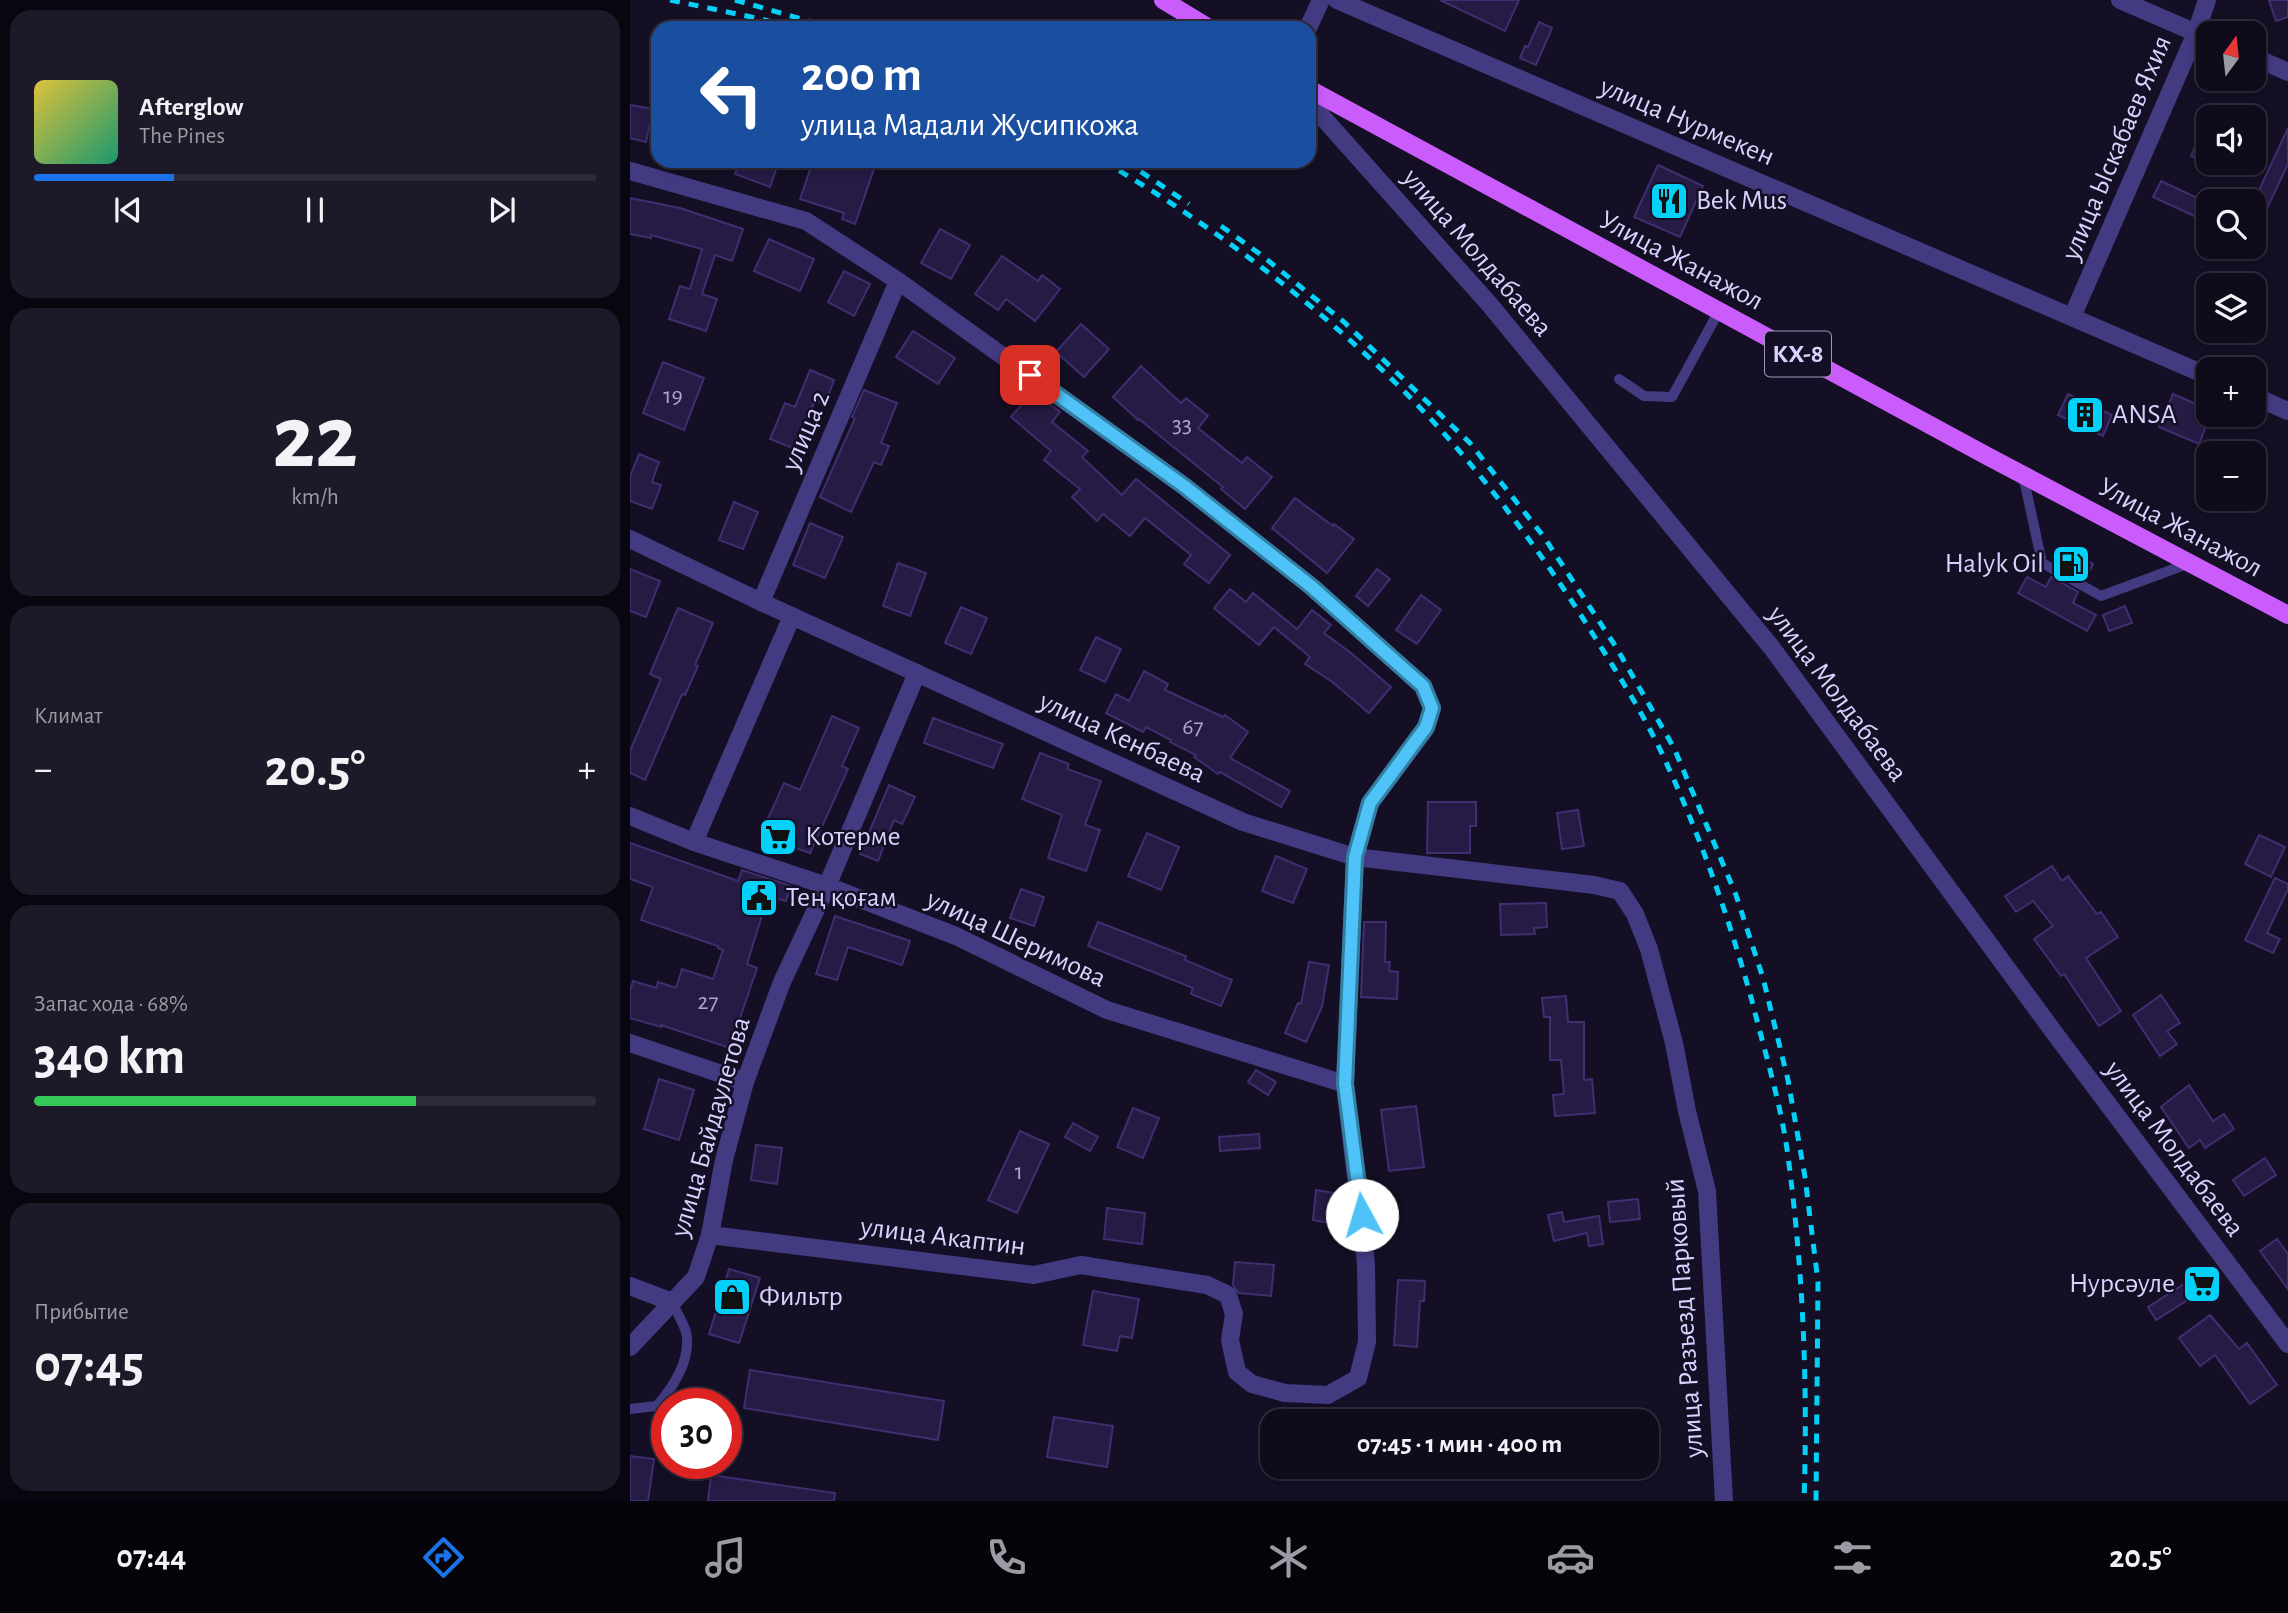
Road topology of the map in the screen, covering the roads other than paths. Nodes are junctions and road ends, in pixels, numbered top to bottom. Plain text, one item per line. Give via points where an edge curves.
1 (1163, 0) edge
2 (1321, 0) edge
3 (1337, 0) edge
4 (2120, 0) edge
5 (2207, 0) edge
6 (1198, 21) edge
7 (1311, 21) edge
8 (2204, 21) edge
9 (2196, 32) edge
10 (2196, 48) edge
11 (2266, 62) edge
12 (2288, 72) edge
13 (1316, 93) edge
14 (1316, 110) edge
15 (630, 171) edge
16 (898, 281) junction
17 (1719, 311) junction
18 (2072, 317) junction
19 (2196, 371) edge
20 (1619, 379) dead end
21 (2266, 401) edge
22 (2288, 411) edge
23 (2024, 475) junction
24 (630, 538) edge
25 (2190, 563) junction
26 (761, 603) junction
27 (2288, 615) edge
28 (792, 616) junction
29 (917, 673) junction
30 (630, 816) edge
31 (694, 842) junction
32 (1355, 857) junction
33 (827, 886) junction
34 (1620, 891) joint
35 (630, 1043) edge
36 (745, 1082) junction
37 (1345, 1084) junction
38 (710, 1235) junction
39 (630, 1286) edge
40 (672, 1302) junction
41 (2288, 1344) edge
42 (630, 1347) edge
43 (630, 1409) edge
44 (1724, 1501) edge

1 - 6 main road
2 - 7 street
3 - 18 street, улица Нурмекен
4 - 9 street
5 - 8 street, улица Ыскабаев Яхия
10 - 18 street, улица Ыскабаев Яхия
11 - 12 street
13 - 17 main road, Улица Жанажол / КХ-8
14 - 41 street, улица Молдабаева via 1490,305 1772,648
15 - 16 street via 806,221
16 - 26 street, улица 2
16 - 32 street, улица Акаптин via 1184,486 1312,587 1423,686 1432,708 1426,727 1370,803
17 - 20 lane via 1672,397 1644,396
17 - 23 main road, Улица Жанажол / КХ-8
18 - 19 street, улица Нурмекен
21 - 22 street
23 - 25 main road, Улица Жанажол / КХ-8
23 - 25 lane via 2042,564 2101,596
24 - 26 street, улица Кенбаева
25 - 27 main road, Улица Жанажол / КХ-8
26 - 28 street, улица Кенбаева
28 - 29 street, улица Кенбаева
28 - 31 street
29 - 32 street, улица Кенбаева via 1243,822
29 - 33 street, улица Байдаулетова
30 - 31 street, улица Шеримова
31 - 33 street, улица Шеримова
32 - 34 street, улица Кенбаева
32 - 37 street, улица Акаптин
33 - 36 street, улица Байдаулетова via 782,982
33 - 37 street, улица Шеримова via 956,936 1107,1010
34 - 44 street, улица Разъезд Парковый via 1649,949 1707,1191
35 - 36 street
36 - 38 street, улица Байдаулетова
37 - 38 street, улица Акаптин via 1366,1264 1367,1342 1358,1378 1328,1395 1285,1393 1252,1384 1237,1372 1230,1340 1234,1314 1228,1295 1207,1285 1081,1265 1034,1275
38 - 40 street, улица Байдаулетова via 696,1277
39 - 40 street
40 - 42 street, улица Байдаулетова
40 - 43 lane via 686,1332 686,1356 657,1406

